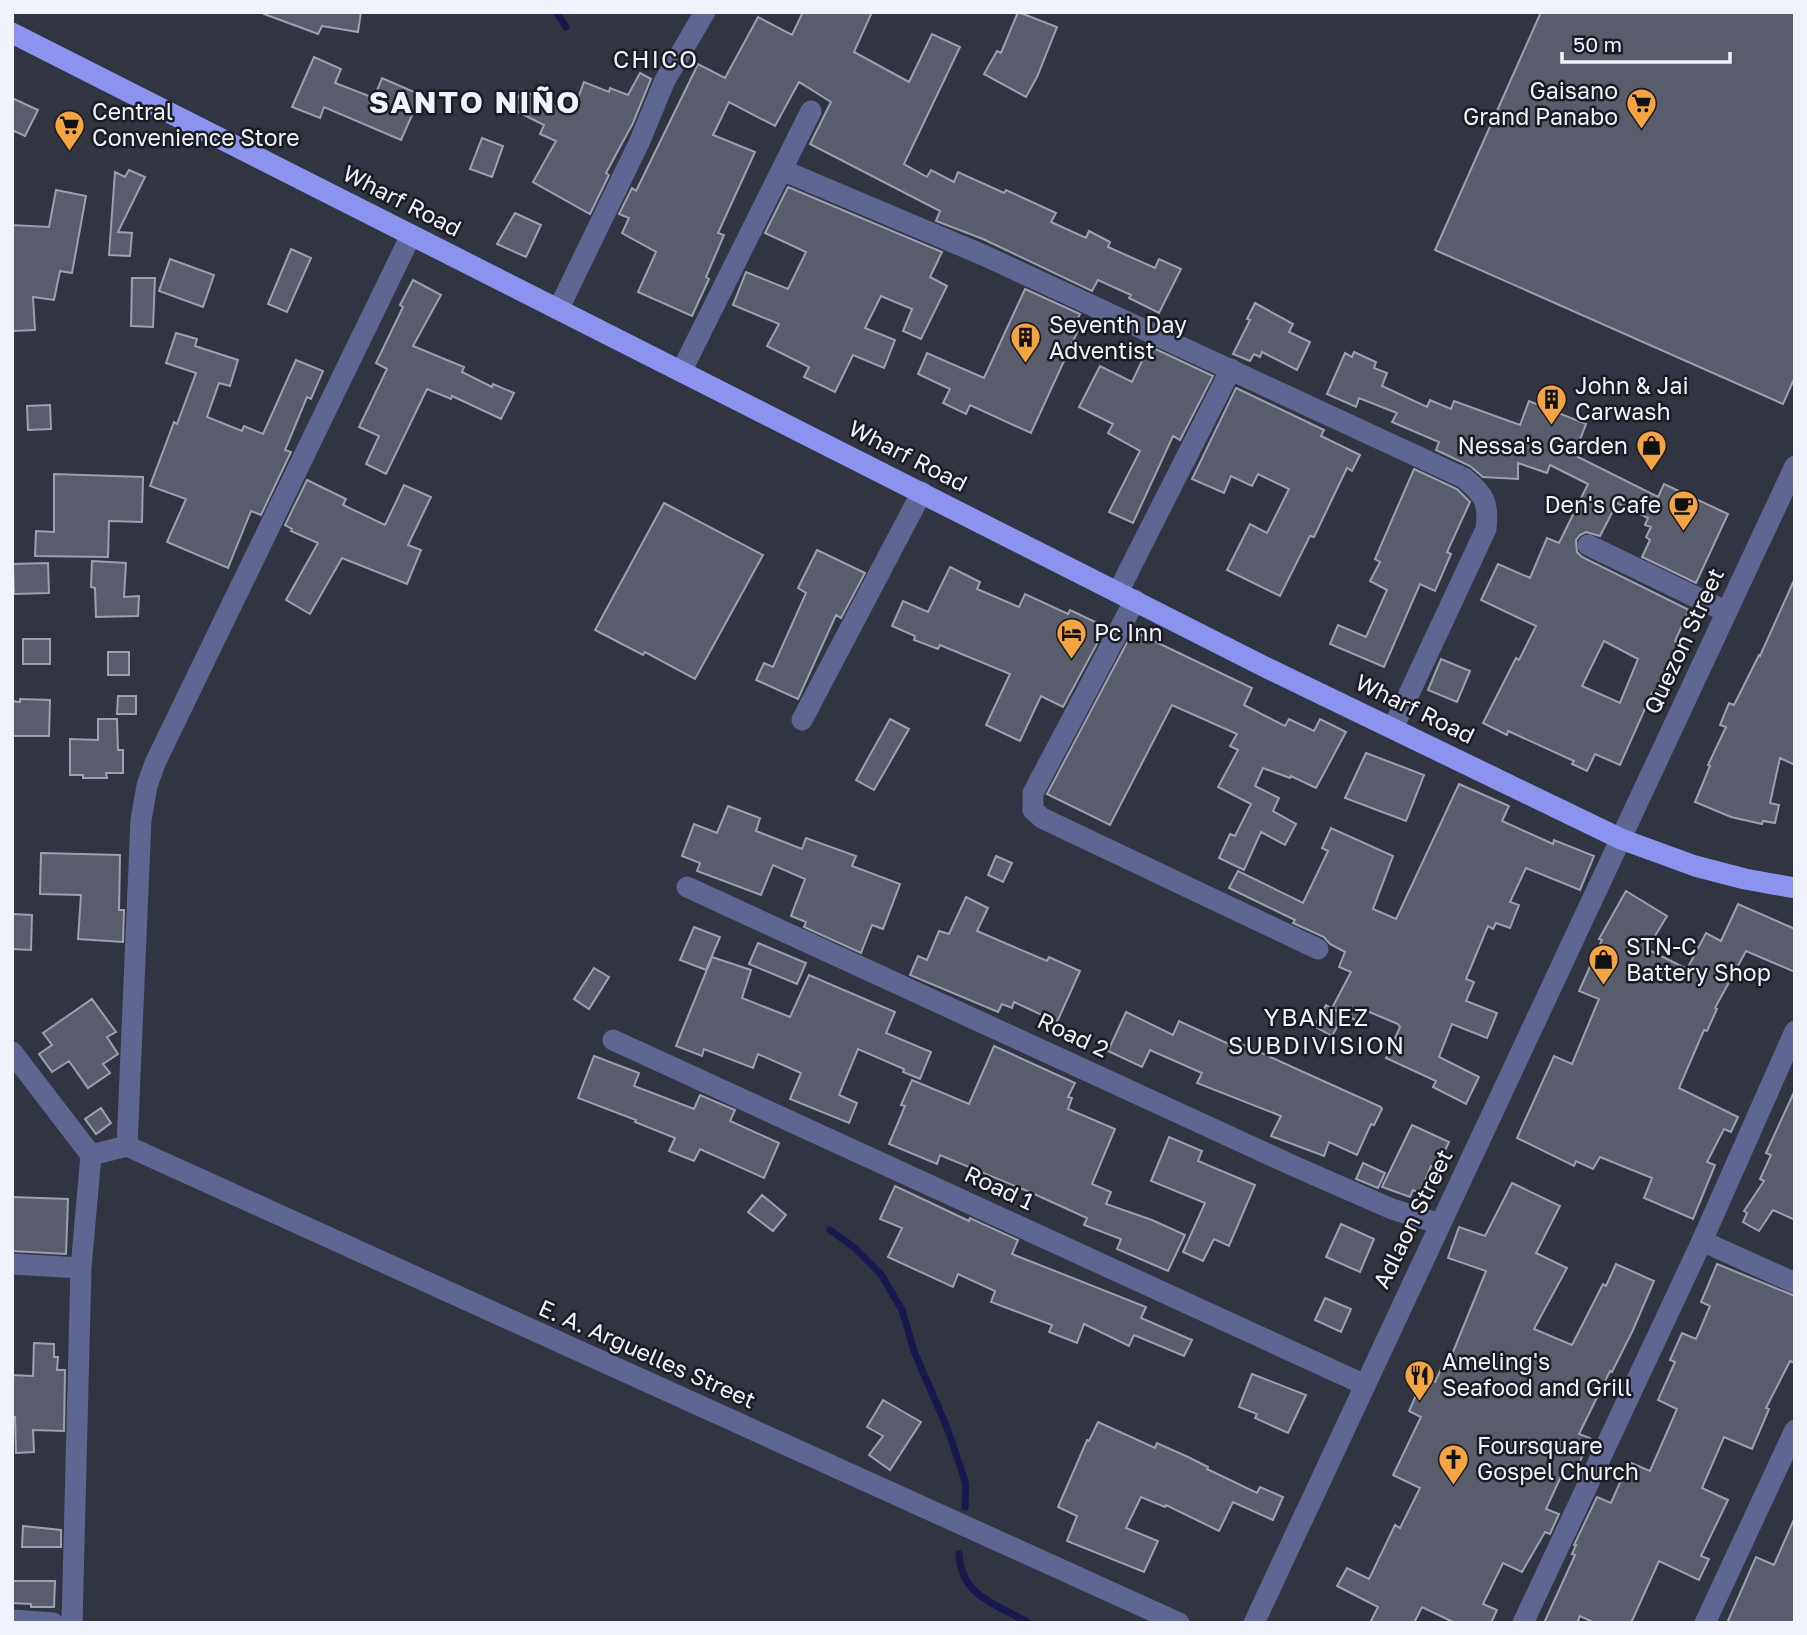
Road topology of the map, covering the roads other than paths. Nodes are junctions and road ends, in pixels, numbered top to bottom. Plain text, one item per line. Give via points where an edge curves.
1 (705, 12) edge
2 (12, 33) edge
3 (811, 111) dead end
4 (782, 170) junction
5 (411, 235) junction
6 (559, 308) junction
7 (1231, 369) junction
8 (682, 370) junction
9 (1795, 466) edge
10 (922, 492) junction
11 (1588, 545) dead end
12 (1127, 596) junction
13 (1727, 612) junction
14 (802, 720) dead end
15 (1393, 728) junction
16 (1621, 839) junction
17 (687, 887) dead end
18 (1795, 888) edge
19 (1318, 949) dead end
20 (1795, 1031) edge
21 (613, 1040) dead end
22 (12, 1052) edge
23 (127, 1146) junction
24 (91, 1155) junction
25 (1440, 1224) junction
26 (1702, 1241) junction
27 (12, 1264) edge
28 (81, 1268) junction
29 (1795, 1283) edge
30 (1363, 1384) junction
31 (1795, 1430) edge
32 (12, 1620) edge
33 (53, 1623) edge
34 (72, 1623) edge
35 (1179, 1623) edge
36 (1254, 1623) edge
37 (1523, 1623) edge
38 (1705, 1623) edge

1 - 6 street via 665,80
2 - 5 main road, Wharf Road
3 - 4 street
4 - 7 street via 983,255
4 - 8 street
5 - 6 main road, Wharf Road
5 - 23 street via 147,786 141,820
6 - 8 main road, Wharf Road
7 - 12 street
7 - 15 street via 1464,478 1480,491 1488,510 1486,529
8 - 10 main road, Wharf Road
9 - 13 street, Quezon Street
10 - 12 main road, Wharf Road
10 - 14 street
11 - 13 street
12 - 15 main road, Wharf Road
12 - 19 street via 1033,793 1033,810
13 - 16 street, Quezon Street
15 - 16 main road, Wharf Road
16 - 18 main road, Wharf Road via 1706,869
16 - 25 street, Adlaon Street
17 - 25 street, Road 2 via 1296,1167 1392,1209
20 - 26 street
21 - 30 street, Road 1
22 - 24 street
23 - 24 street
23 - 35 street, E. A. Arguelles Street
24 - 28 street
25 - 30 street, Adlaon Street
26 - 29 street
26 - 37 street
27 - 28 street
28 - 34 street
30 - 36 street, Adlaon Street
31 - 38 street
32 - 33 street

